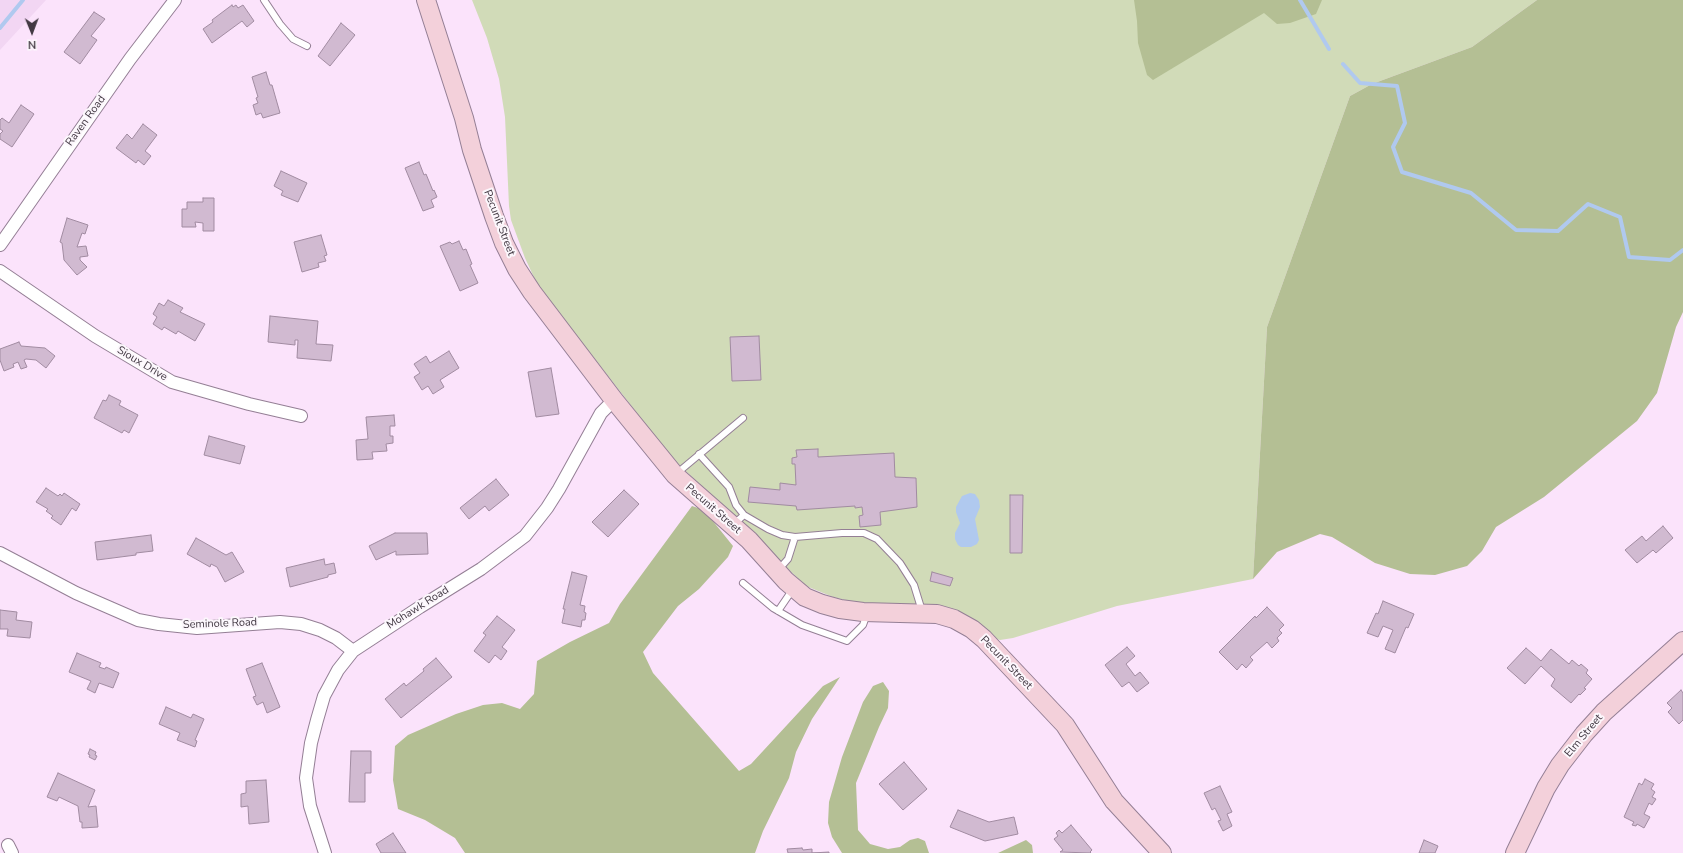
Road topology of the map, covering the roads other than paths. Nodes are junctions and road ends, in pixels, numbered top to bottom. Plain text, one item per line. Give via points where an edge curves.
1 (175, 0) edge
2 (264, 0) edge
3 (426, 0) edge
4 (307, 46) dead end
5 (0, 245) edge
6 (0, 271) edge
7 (614, 400) junction
8 (302, 416) dead end
9 (743, 418) dead end
10 (699, 454) junction
11 (675, 475) junction
12 (738, 520) junction
13 (795, 537) junction
14 (0, 554) edge
15 (778, 571) junction
16 (743, 582) dead end
17 (793, 588) junction
18 (778, 611) junction
19 (868, 612) junction
20 (922, 613) junction
21 (1683, 641) edge
22 (354, 650) junction
23 (325, 853) edge
24 (1162, 853) edge
25 (1515, 853) edge

1 - 5 street, Raven Road via 134,53
2 - 4 lane via 293,39
3 - 7 street, Pecunit Street via 472,150 504,243 532,292
6 - 8 street, Sioux Drive via 95,336 172,382
7 - 11 street, Pecunit Street
7 - 22 street, Mohawk Road via 601,413 559,489 525,536 481,569
9 - 10 lane
10 - 11 lane
10 - 12 lane via 729,487 736,505
11 - 12 street, Pecunit Street
12 - 13 lane
12 - 15 street, Pecunit Street
13 - 15 lane via 788,559
13 - 20 lane via 847,533 864,533 872,536 893,555 908,576 918,594
14 - 22 street, Seminole Road via 76,593 138,620 197,628 280,622 300,624 320,630
15 - 17 street, Pecunit Street
16 - 18 lane
17 - 18 lane
17 - 19 street, Pecunit Street via 805,597 822,604
18 - 19 lane via 802,625 847,642 863,625
19 - 20 street, Pecunit Street
20 - 24 street, Pecunit Street via 954,619 984,639 1065,725 1114,800
21 - 25 street, Elm Street via 1604,712 1584,734 1546,788
22 - 23 street, Mohawk Road via 338,670 324,696 311,744 306,778 310,806

